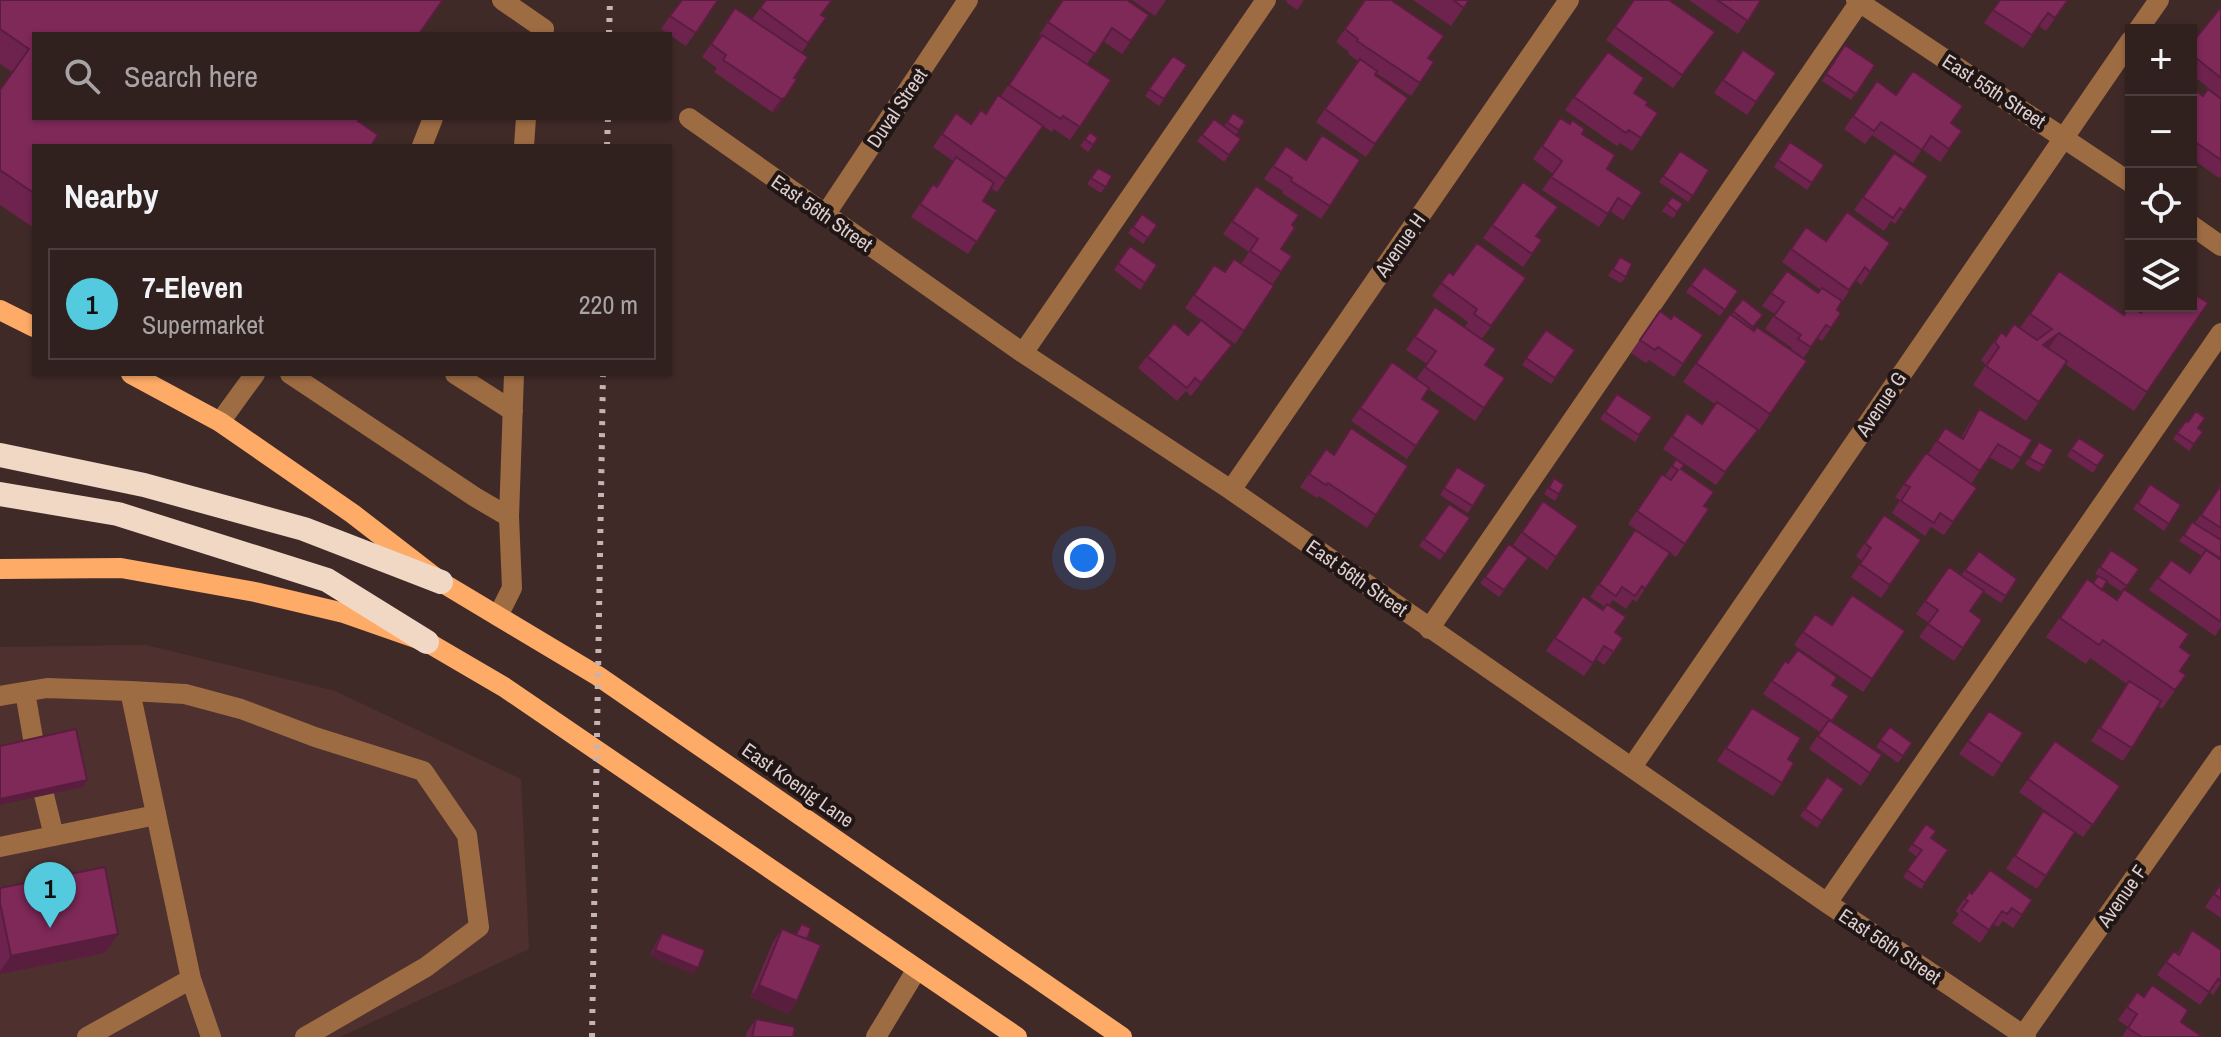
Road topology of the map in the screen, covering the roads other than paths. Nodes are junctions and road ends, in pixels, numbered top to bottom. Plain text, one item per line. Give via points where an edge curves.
1 (502, 0) edge
2 (968, 0) edge
3 (1266, 0) edge
4 (1569, 0) edge
5 (2159, 0) edge
6 (1859, 1) edge
7 (2142, 24) edge
8 (535, 28) edge
9 (2125, 49) edge
10 (689, 118) dead end
11 (432, 120) edge
12 (526, 120) edge
13 (2065, 137) junction
14 (423, 144) edge
15 (524, 144) edge
16 (2125, 179) edge
17 (825, 215) junction
18 (2197, 229) edge
19 (2221, 246) edge
20 (0, 310) edge
21 (32, 326) edge
22 (2221, 333) edge
23 (1023, 353) junction
24 (135, 376) edge
25 (254, 376) edge
26 (293, 376) edge
27 (458, 376) edge
28 (514, 376) edge
29 (513, 411) junction
30 (220, 422) junction
31 (0, 455) edge
32 (1231, 490) junction
33 (0, 494) edge
34 (509, 517) junction
35 (0, 569) edge
36 (441, 582) junction
37 (498, 616) junction
38 (1429, 629) junction
39 (427, 642) junction
40 (130, 691) junction
41 (25, 692) junction
42 (0, 696) edge
43 (34, 744) edge
44 (2221, 755) edge
45 (1632, 767) junction
46 (44, 795) edge
47 (156, 815) junction
48 (54, 836) junction
49 (0, 847) edge
50 (1827, 903) junction
51 (917, 969) junction
52 (191, 979) junction
53 (2024, 1036) edge
54 (87, 1037) edge
55 (211, 1037) edge
56 (305, 1037) edge
57 (876, 1037) edge
58 (1017, 1037) edge
59 (1122, 1037) edge

1 - 8 street
2 - 17 street, Duval Street
3 - 23 street
4 - 32 street, Avenue H
5 - 7 street
6 - 13 street, East 55th Street
6 - 38 street
9 - 13 street, Avenue G
10 - 17 street, East 56th Street
11 - 14 street
12 - 15 street
13 - 16 street, East 55th Street
13 - 45 street, Avenue G
17 - 23 street, East 56th Street
18 - 19 street
20 - 21 main road
22 - 50 street
23 - 32 street, East 56th Street
24 - 30 main road, East Koenig Lane
25 - 30 street
26 - 34 street
27 - 29 street
28 - 29 street
29 - 34 street
30 - 36 main road, East Koenig Lane
31 - 36 highway via 144,485 304,529
32 - 38 street, East 56th Street
33 - 39 highway via 118,514 327,580
34 - 37 street via 512,588
35 - 39 main road via 121,568 344,613
36 - 37 main road, East Koenig Lane
37 - 59 main road, East Koenig Lane via 598,676
38 - 45 street, East 56th Street
39 - 51 main road via 504,687
40 - 41 street
40 - 47 street
40 - 56 street via 185,694 241,709 423,771 467,835 479,927 426,967
41 - 42 street
41 - 43 street
44 - 53 street, Avenue F
45 - 50 street, East 56th Street
46 - 48 street
47 - 48 street
47 - 52 street
48 - 49 street
50 - 53 street, East 56th Street
51 - 57 street
51 - 58 main road
52 - 54 street
52 - 55 street

